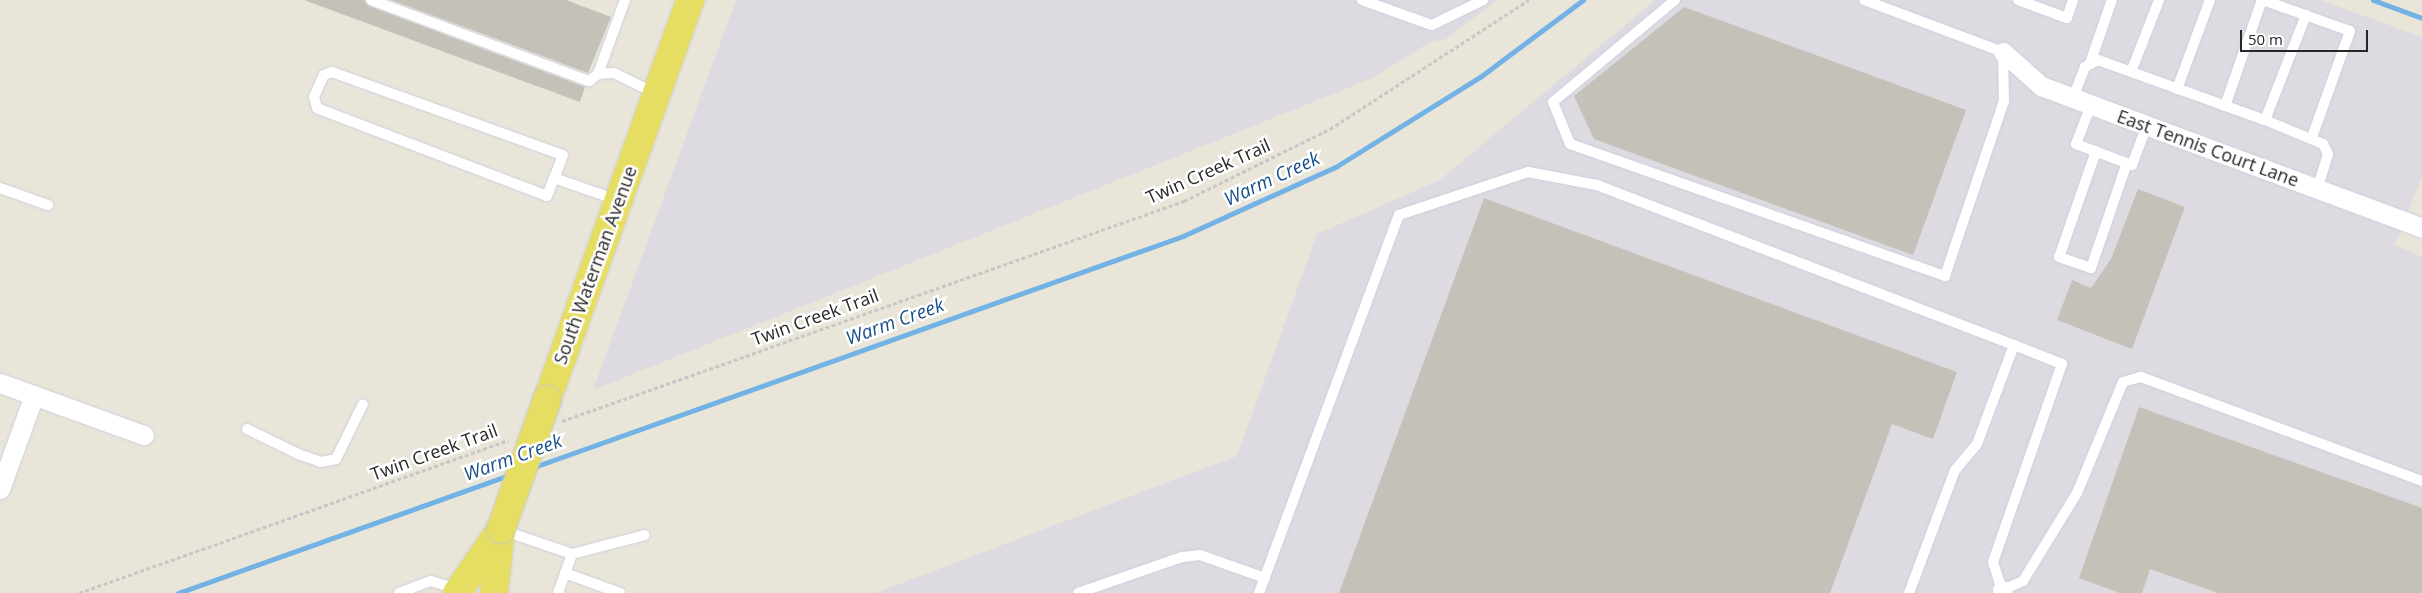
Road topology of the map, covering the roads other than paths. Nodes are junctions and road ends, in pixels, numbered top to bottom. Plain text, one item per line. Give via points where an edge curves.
1 (371, 0) edge
2 (625, 0) edge
3 (690, 0) edge
4 (1362, 0) edge
5 (1483, 0) edge
6 (1675, 0) edge
7 (1864, 0) edge
8 (2018, 0) edge
9 (2073, 0) edge
10 (2112, 0) edge
11 (2159, 0) edge
12 (2210, 0) edge
13 (2262, 0) edge
14 (2306, 15) junction
15 (2003, 52) junction
16 (2090, 63) junction
17 (2131, 72) junction
18 (598, 74) junction
19 (2177, 89) junction
20 (656, 94) junction
21 (2072, 98) junction
22 (2091, 104) junction
23 (2225, 106) junction
24 (2265, 120) junction
25 (2146, 125) junction
26 (2312, 138) junction
27 (2096, 151) junction
28 (2127, 163) junction
29 (554, 178) junction
30 (0, 188) edge
31 (2317, 188) junction
32 (618, 200) junction
33 (48, 204) dead end
34 (2422, 228) edge
35 (2014, 345) junction
36 (0, 383) edge
37 (34, 395) junction
38 (363, 404) dead end
39 (247, 429) dead end
40 (144, 435) dead end
41 (2422, 481) edge
42 (0, 489) edge
43 (501, 529) junction
44 (645, 535) dead end
45 (572, 554) junction
46 (566, 573) junction
47 (1265, 578) junction
48 (461, 592) edge
49 (2004, 592) edge
50 (399, 593) edge
51 (494, 593) edge
52 (558, 593) edge
53 (620, 593) edge
54 (1078, 593) edge
55 (1259, 593) edge
56 (1909, 593) edge

1 - 18 lane via 586,80
2 - 18 lane
3 - 20 main road, South Waterman Avenue
4 - 5 lane via 1432,25
6 - 15 lane via 1553,102 1570,144 1945,276 2004,101
7 - 15 lane
8 - 9 lane via 2067,18
10 - 16 lane
11 - 17 lane
12 - 19 lane
13 - 14 lane
13 - 23 lane
14 - 24 lane
14 - 26 lane via 2350,31
15 - 21 street, East Tennis Court Lane via 2041,86
16 - 17 lane via 2098,60
16 - 21 lane
17 - 19 lane
18 - 20 lane via 614,73
19 - 23 lane
20 - 32 main road, South Waterman Avenue
21 - 22 street, East Tennis Court Lane
22 - 25 street, East Tennis Court Lane
22 - 27 lane via 2076,144
23 - 24 lane
24 - 26 lane
25 - 28 lane via 2132,165
25 - 31 street, East Tennis Court Lane
26 - 31 lane via 2323,144 2328,154
27 - 28 lane
27 - 28 lane via 2059,257 2091,268
29 - 29 lane via 563,155 332,72 324,75 314,97 317,108 547,196
29 - 32 lane
30 - 33 lane
31 - 34 street, East Tennis Court Lane
32 - 43 main road, South Waterman Avenue, bridge via 552,412
35 - 47 lane via 1597,185 1528,172 1399,216
35 - 49 lane via 2062,364 1993,562
35 - 56 lane via 1978,444 1955,470
36 - 37 street
37 - 40 street
37 - 42 street
38 - 39 lane via 336,459 320,462
41 - 49 lane via 2141,377 2123,382 2076,494 2023,581
43 - 45 lane
43 - 48 main road, South Waterman Avenue
43 - 51 main road, South Waterman Avenue
44 - 45 lane
45 - 46 lane
46 - 52 lane
46 - 53 lane
47 - 54 lane via 1200,555 1182,557
47 - 55 lane
48 - 50 lane via 431,581

